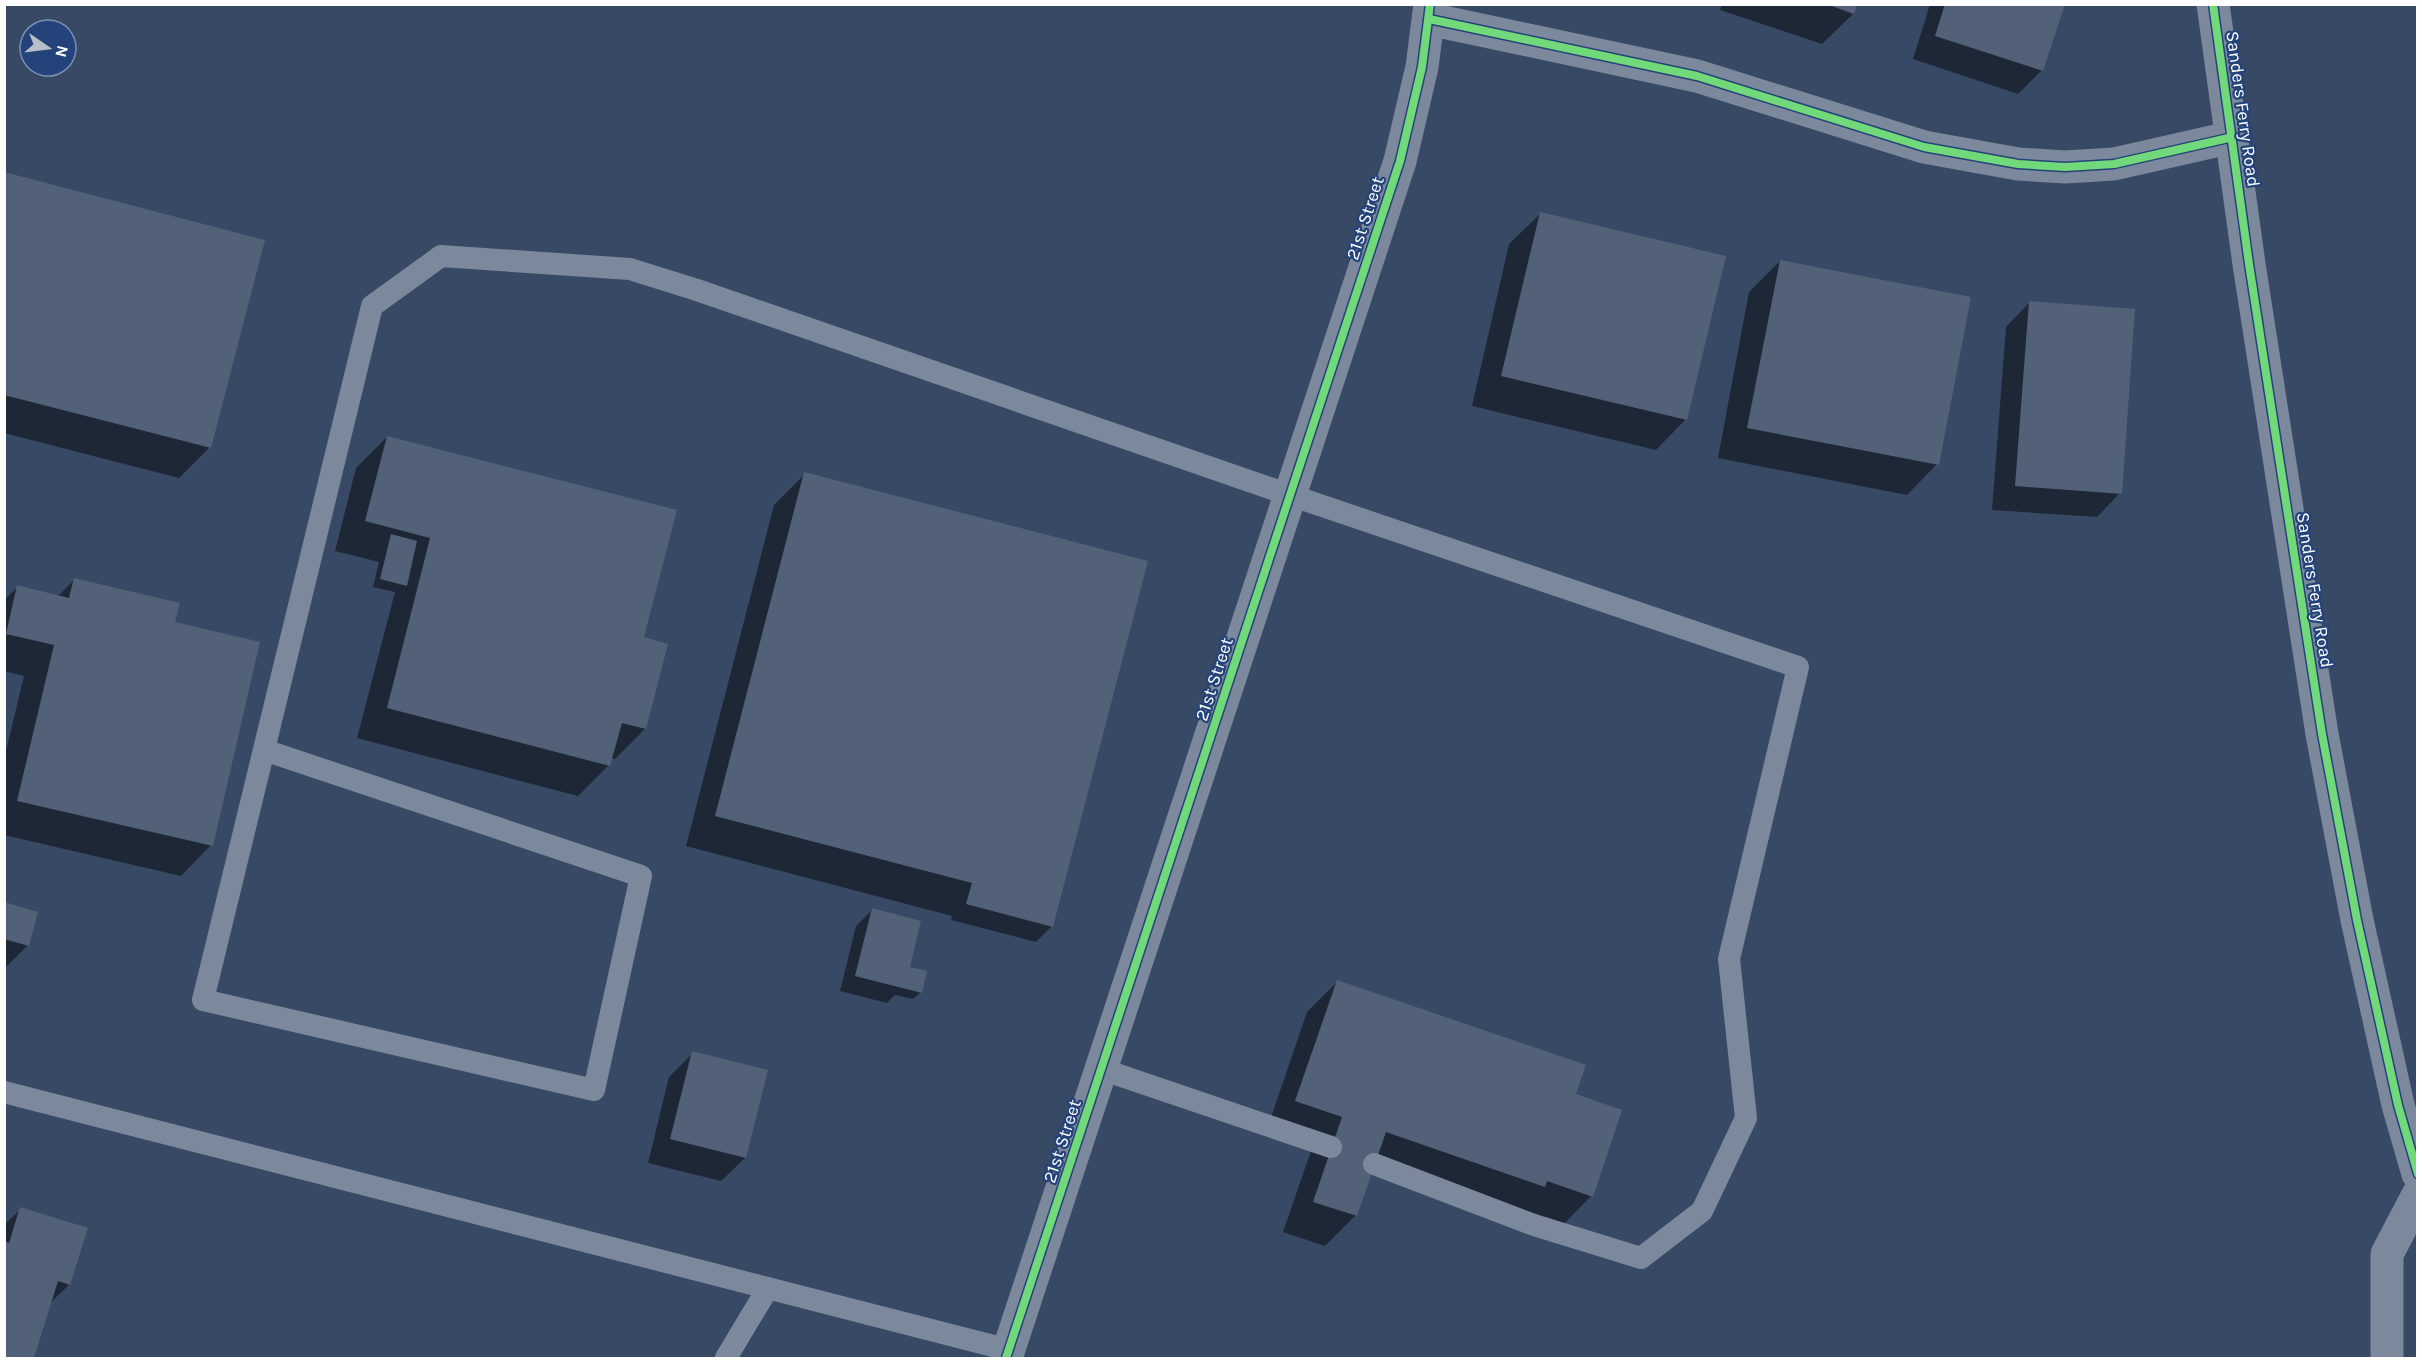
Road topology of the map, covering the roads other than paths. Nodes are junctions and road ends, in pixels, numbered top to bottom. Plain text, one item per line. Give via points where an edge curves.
1 (2213, 4) edge
2 (1429, 12) edge
3 (2233, 137) junction
4 (1290, 495) junction
5 (264, 750) junction
6 (1101, 1069) junction
7 (4, 1092) edge
8 (1332, 1147) dead end
9 (1374, 1164) dead end
10 (2418, 1174) edge
11 (2418, 1195) edge
12 (768, 1287) junction
13 (1007, 1354) edge
14 (726, 1359) edge
15 (2387, 1359) edge

1 - 3 street, Sanders Ferry Road
2 - 3 street via 1697,76 1924,147 2018,164 2114,164
2 - 4 street, 21st Street via 1422,67 1400,161
3 - 10 street, Sanders Ferry Road via 2322,734 2357,920 2398,1105
4 - 5 lane via 630,269 441,256 372,306
4 - 6 street, 21st Street
4 - 9 lane via 1798,667 1729,959 1746,1118 1702,1211 1641,1258 1534,1224
5 - 5 lane via 642,876 594,1090 203,1000
6 - 8 lane
6 - 13 street, 21st Street
7 - 12 lane
11 - 15 street via 2387,1254
12 - 13 lane
12 - 14 lane

